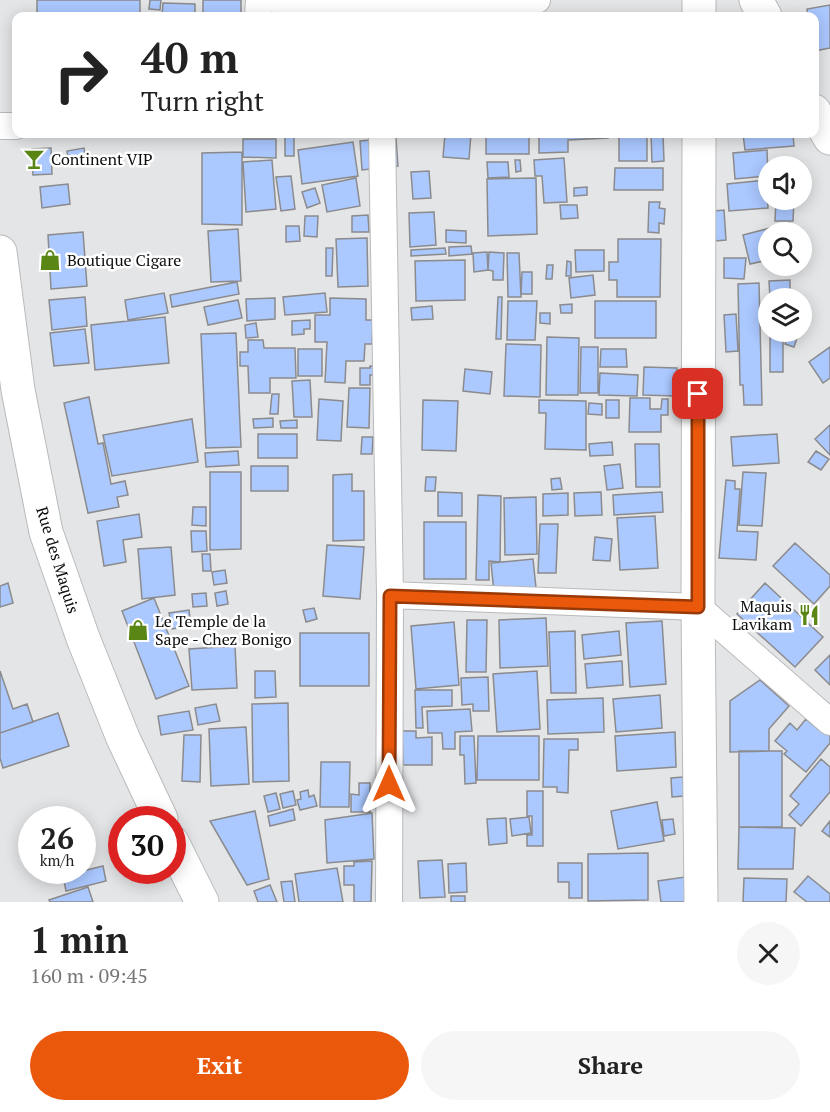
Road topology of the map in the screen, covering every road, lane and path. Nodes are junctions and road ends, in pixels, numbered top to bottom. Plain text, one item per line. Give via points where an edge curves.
1 (278, 0) edge
2 (537, 0) edge
3 (381, 9) edge
4 (819, 119) edge
5 (381, 138) edge
6 (699, 138) edge
7 (830, 138) edge
8 (0, 252) edge
9 (390, 596) junction
10 (698, 607) junction
11 (830, 722) edge
12 (155, 806) edge
13 (186, 870) edge
14 (202, 902) edge
15 (389, 902) edge
16 (701, 902) edge

1 - 3 street
2 - 3 street
4 - 7 street
5 - 9 street
6 - 10 street
8 - 12 street, Rue des Maquis via 18,390 46,532 82,639
9 - 10 street
9 - 15 street
10 - 11 street
10 - 16 street
13 - 14 street

